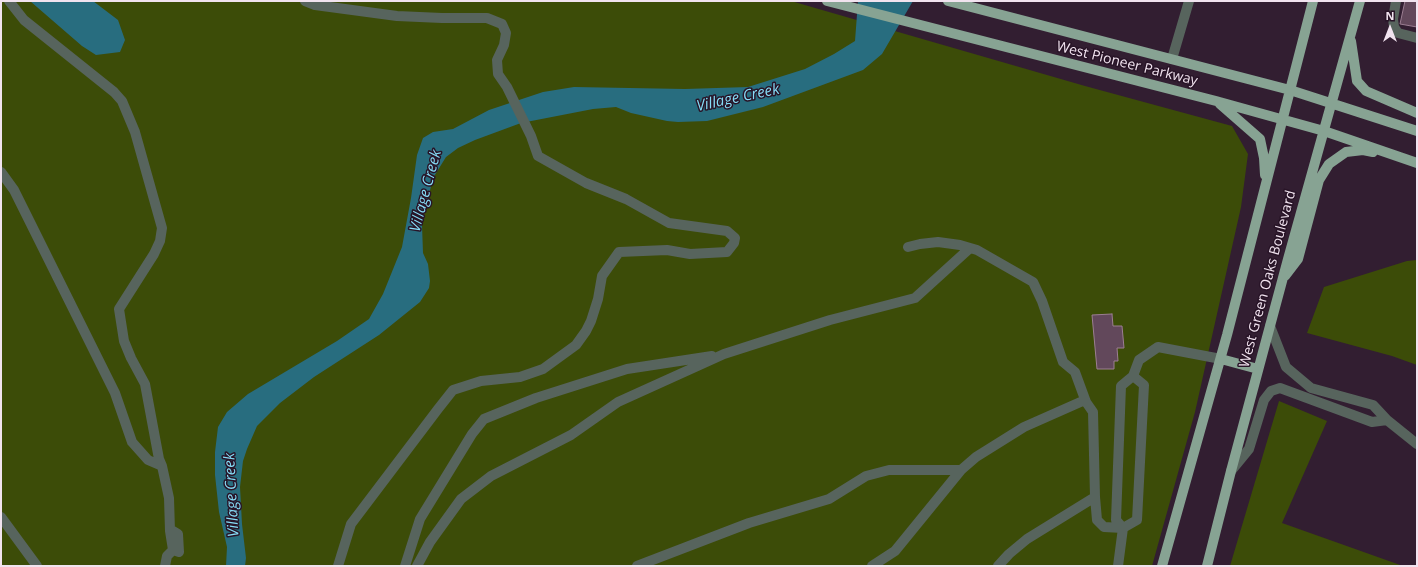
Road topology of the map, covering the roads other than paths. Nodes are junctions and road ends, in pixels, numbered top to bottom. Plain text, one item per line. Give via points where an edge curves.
1 (9, 1) edge
2 (305, 1) edge
3 (827, 1) edge
4 (948, 1) edge
5 (1189, 1) edge
6 (1313, 1) edge
7 (1360, 1) edge
8 (1396, 1) edge
9 (1351, 35) junction
10 (1417, 38) edge
11 (1172, 59) junction
12 (1290, 90) junction
13 (1216, 102) junction
14 (1331, 102) junction
15 (1417, 114) edge
16 (1282, 120) junction
17 (1324, 131) junction
18 (1417, 131) edge
19 (1391, 154) junction
20 (1417, 162) edge
21 (1, 172) edge
22 (1266, 184) junction
23 (908, 247) dead end
24 (970, 248) junction
25 (1283, 279) junction
26 (1270, 326) junction
27 (724, 354) junction
28 (1221, 359) junction
29 (1258, 368) junction
30 (1133, 376) junction
31 (1333, 394) junction
32 (1085, 400) junction
33 (1328, 406) junction
34 (1387, 420) junction
35 (1417, 444) edge
36 (162, 466) junction
37 (961, 470) junction
38 (1230, 471) junction
39 (1095, 497) junction
40 (1, 517) edge
41 (1123, 528) junction
42 (38, 566) edge
43 (165, 566) edge
44 (338, 566) edge
45 (405, 566) edge
46 (417, 566) edge
47 (637, 566) edge
48 (872, 566) edge
49 (998, 566) edge
50 (1118, 566) edge
51 (1162, 566) edge
52 (1206, 566) edge

1 - 36 street via 24,20 114,92 122,101 135,132 162,228 154,254 119,309 124,341 145,384
2 - 44 street via 315,5 397,16 487,18 502,24 506,33 497,60 498,74 531,136 538,156 586,183 626,199 669,223 727,231 735,238 727,252 619,252 602,276 591,320 576,345 543,369 520,377 481,381 453,390 351,524
3 - 13 main road, West Pioneer Parkway
4 - 11 main road, West Pioneer Parkway
5 - 11 street
6 - 12 main road, West Green Oaks Boulevard
7 - 9 main road, West Green Oaks Boulevard
8 - 10 street via 1394,26 1398,33
9 - 14 main road, West Green Oaks Boulevard
9 - 15 main road via 1357,81 1366,91
11 - 12 main road, West Pioneer Parkway
12 - 14 main road, West Pioneer Parkway
12 - 16 main road, West Green Oaks Boulevard
13 - 16 main road, West Pioneer Parkway
13 - 22 main road via 1260,139
14 - 17 main road, West Green Oaks Boulevard
14 - 18 main road, West Pioneer Parkway
16 - 17 main road, West Pioneer Parkway
16 - 22 main road, West Green Oaks Boulevard
17 - 19 main road, West Pioneer Parkway
17 - 25 main road, West Green Oaks Boulevard
19 - 20 main road, West Pioneer Parkway
19 - 25 main road via 1363,150 1346,152 1329,164 1319,180 1298,260
21 - 36 street via 14,190 102,366 132,442 148,460
22 - 28 main road, West Green Oaks Boulevard
23 - 24 street via 938,242
24 - 27 street via 915,298 830,320
24 - 32 street via 978,250 1033,282 1063,362 1075,372
25 - 26 main road, West Green Oaks Boulevard
26 - 29 main road, West Green Oaks Boulevard
26 - 31 street via 1286,367 1311,388
27 - 45 street via 627,368 536,398 484,419 472,434 420,519
27 - 46 street via 618,402 571,435 492,476 461,499 430,542
28 - 29 main road
28 - 30 street via 1158,346 1138,360
28 - 51 main road, West Green Oaks Boulevard
29 - 38 main road, West Green Oaks Boulevard
30 - 41 street via 1121,386 1116,520
30 - 41 street via 1144,385 1137,520
31 - 33 street
31 - 34 street via 1373,405
32 - 37 street via 1024,427 976,456
32 - 39 street via 1093,412
33 - 34 street via 1372,422
33 - 38 street via 1280,388 1271,391 1264,400 1250,449
34 - 35 street
36 - 43 street via 168,498 172,550 167,556
37 - 47 street via 889,470 866,476 829,499 749,523
37 - 48 street via 895,552
38 - 52 main road, West Green Oaks Boulevard
39 - 41 street via 1097,520 1104,527
39 - 49 street via 1027,539
40 - 42 street
41 - 50 street

